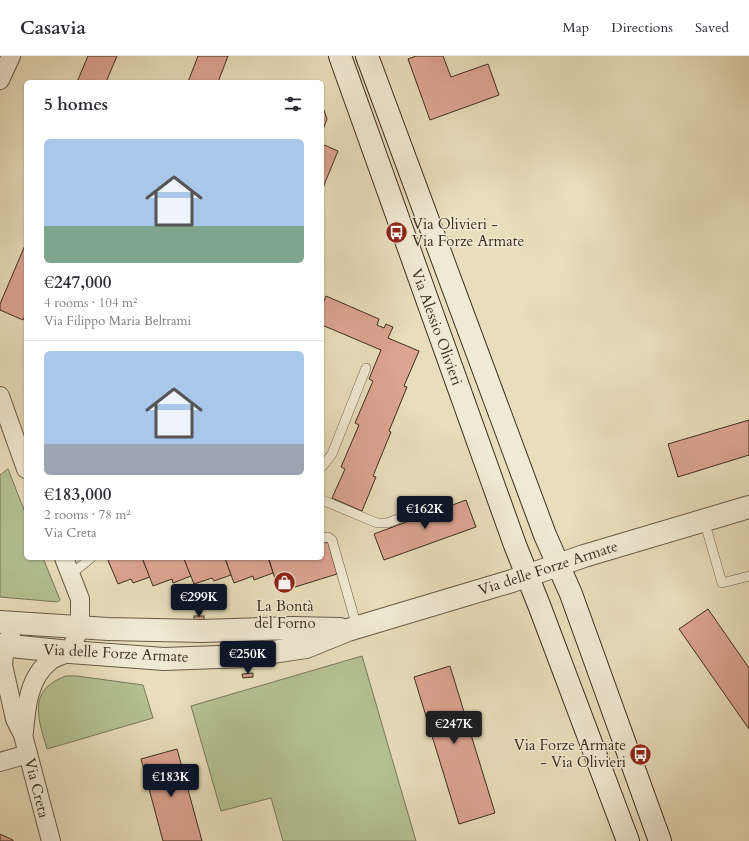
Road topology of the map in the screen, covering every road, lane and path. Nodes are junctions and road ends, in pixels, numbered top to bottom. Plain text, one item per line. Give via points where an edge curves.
1 (10, 56) edge
2 (340, 56) edge
3 (367, 56) edge
4 (0, 80) edge
5 (366, 368) dead end
6 (0, 396) edge
7 (24, 463) edge
8 (324, 464) edge
9 (324, 501) edge
10 (434, 506) dead end
11 (749, 507) edge
12 (704, 520) junction
13 (324, 538) edge
14 (65, 560) edge
15 (89, 560) edge
16 (558, 565) junction
17 (71, 574) junction
18 (527, 576) junction
19 (749, 576) edge
20 (9, 622) edge
21 (80, 627) junction
22 (352, 628) junction
23 (2, 645) edge
24 (70, 652) junction
25 (23, 735) junction
26 (28, 754) junction
27 (0, 762) edge
28 (51, 841) edge
29 (628, 841) edge
30 (660, 841) edge

1 - 4 street
2 - 18 main road, Via Alessio Olivieri
3 - 16 main road, Via Alessio Olivieri
5 - 8 lane via 332,454
6 - 7 street
9 - 10 lane via 378,523
11 - 12 main road, Via delle Forze Armate
12 - 16 main road, Via delle Forze Armate
12 - 19 lane via 722,583
13 - 22 lane via 332,540
14 - 17 street
15 - 17 lane
16 - 18 main road, Via delle Forze Armate
16 - 30 main road, Via Alessio Olivieri via 571,594
17 - 21 street via 80,599
18 - 22 main road, Via delle Forze Armate
18 - 29 main road, Via Alessio Olivieri
20 - 21 main road, Via delle Forze Armate
20 - 23 street
21 - 22 main road, Via delle Forze Armate via 202,632
21 - 24 street
22 - 24 main road, Via delle Forze Armate via 306,647 246,656 164,659
23 - 24 main road, Via delle Forze Armate
23 - 25 street, Via Creta via 3,665 15,719
24 - 25 street, Via Creta via 51,660 39,671 26,708
25 - 26 street, Via Creta
26 - 27 street
26 - 28 street, Via Creta

